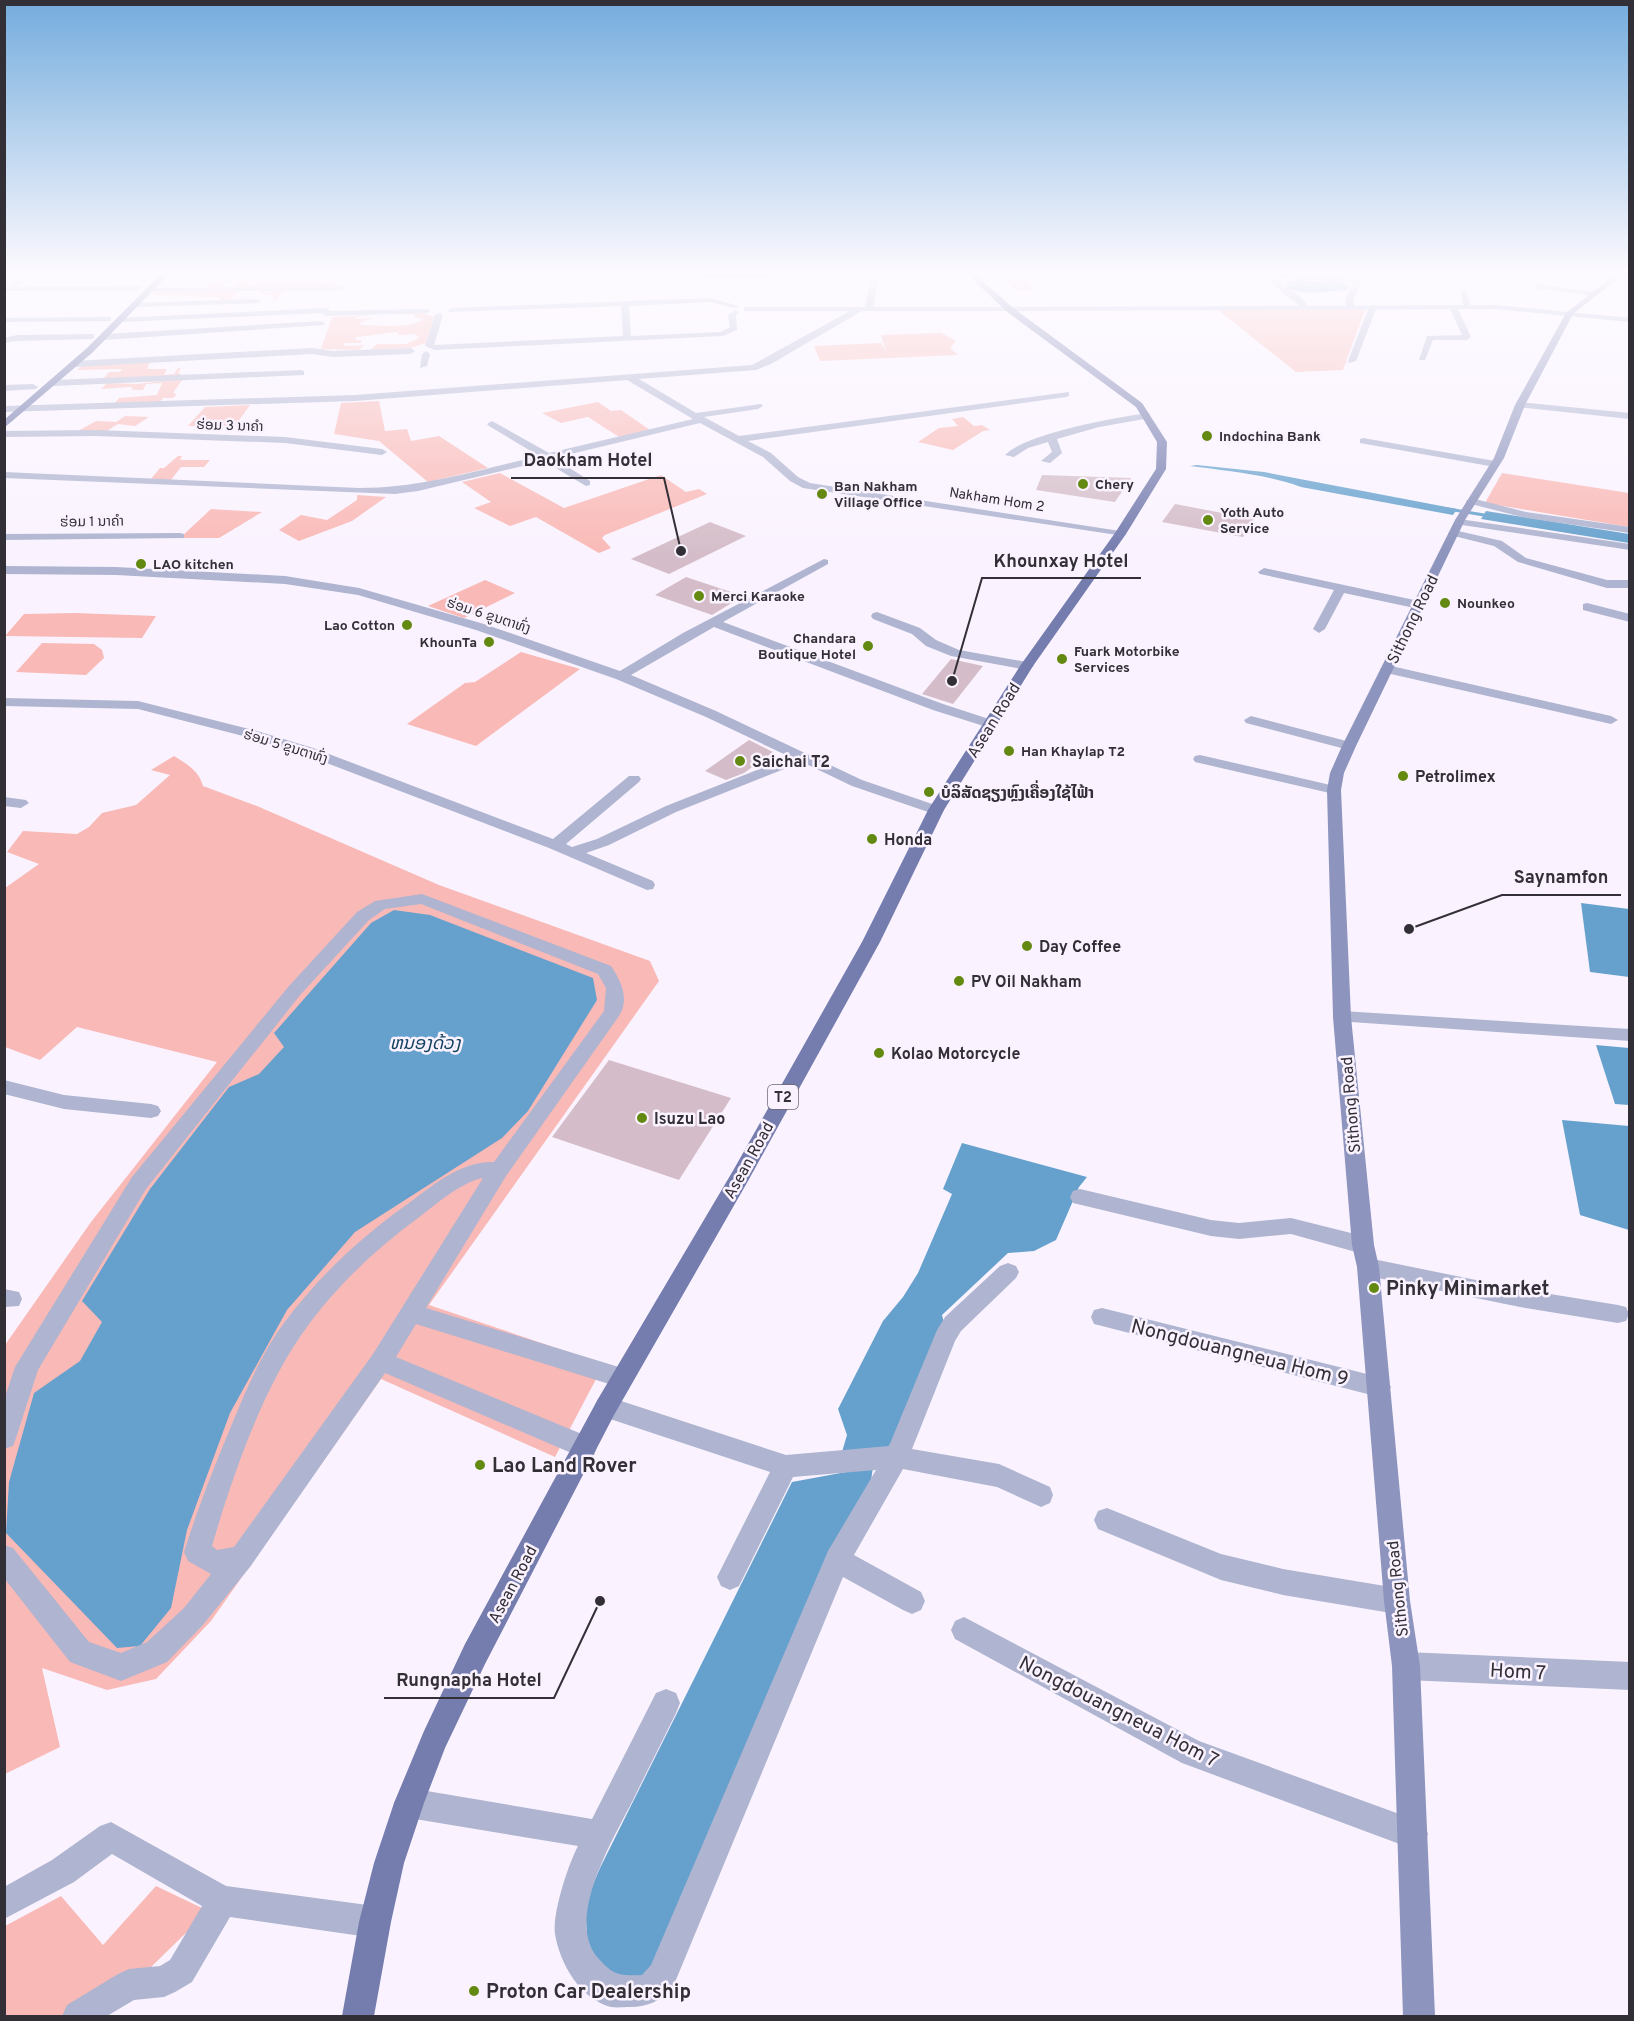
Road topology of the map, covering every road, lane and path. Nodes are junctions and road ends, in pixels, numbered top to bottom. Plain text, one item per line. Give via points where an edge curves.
1 (55, 367) edge
2 (71, 367) edge
3 (239, 367) edge
4 (303, 367) edge
5 (755, 367) edge
6 (1090, 367) edge
7 (1540, 367) edge
8 (630, 378) junction
9 (54, 382) junction
10 (33, 387) junction
11 (4, 388) edge
12 (288, 394) junction
13 (1066, 394) dead end
14 (1520, 405) junction
15 (758, 406) dead end
16 (24, 408) junction
17 (6, 410) edge
18 (1147, 416) junction
19 (1629, 416) edge
20 (698, 418) junction
21 (492, 424) dead end
22 (4, 425) edge
23 (4, 435) edge
24 (740, 439) junction
25 (1052, 439) junction
26 (1363, 441) dead end
27 (382, 452) dead end
28 (1010, 454) dead end
29 (546, 457) junction
30 (1046, 461) dead end
31 (1495, 464) junction
32 (4, 475) edge
33 (586, 483) dead end
34 (1470, 501) junction
35 (1458, 525) junction
36 (1629, 530) edge
37 (1120, 534) junction
38 (180, 536) dead end
39 (4, 537) edge
40 (1629, 547) edge
41 (824, 562) dead end
42 (4, 570) edge
43 (1264, 572) dead end
44 (1629, 584) edge
45 (1341, 588) junction
46 (1419, 605) junction
47 (1587, 607) dead end
48 (877, 616) dead end
49 (1629, 618) edge
50 (712, 622) junction
51 (1319, 628) dead end
52 (1027, 666) junction
53 (1387, 669) junction
54 (621, 676) junction
55 (4, 702) edge
56 (1251, 720) dead end
57 (1611, 720) dead end
58 (990, 724) junction
59 (1349, 746) junction
60 (803, 757) junction
61 (1200, 759) dead end
62 (634, 779) dead end
63 (1334, 790) junction
64 (4, 801) edge
65 (21, 803) dead end
66 (936, 810) junction
67 (555, 845) junction
68 (571, 852) junction
69 (647, 885) dead end
70 (1342, 1017) junction
71 (1629, 1035) edge
72 (4, 1087) edge
73 (151, 1111) dead end
74 (499, 1170) junction
75 (1080, 1197) dead end
76 (1366, 1256) junction
77 (1008, 1272) dead end
78 (412, 1313) junction
79 (1618, 1314) dead end
80 (1102, 1317) dead end
81 (381, 1361) junction
82 (622, 1378) junction
83 (1378, 1387) junction
84 (606, 1407) junction
85 (4, 1438) edge
86 (585, 1447) junction
87 (893, 1457) junction
88 (786, 1466) junction
89 (1041, 1495) dead end
90 (1107, 1520) dead end
91 (4, 1557) edge
92 (241, 1558) junction
93 (837, 1560) junction
94 (730, 1577) dead end
95 (912, 1601) dead end
96 (1397, 1601) junction
97 (964, 1630) dead end
98 (1406, 1666) junction
99 (1629, 1676) edge
100 (666, 1703) dead end
101 (409, 1803) junction
102 (1413, 1834) junction
103 (599, 1835) junction
104 (222, 1901) junction
105 (4, 1904) edge
106 (375, 1922) junction
107 (78, 2016) edge
108 (358, 2016) edge
109 (1419, 2016) edge

1 - 10 highway
2 - 9 highway
3 - 9 street
4 - 12 street
5 - 8 street
6 - 18 main road, Asean Road / T2 via 1139,405
7 - 14 main road, Sithong Road
8 - 12 street via 403,395
8 - 20 street, Nakham Hom 2
9 - 16 highway
10 - 11 street
10 - 17 highway
12 - 16 street
13 - 24 street
14 - 19 street
14 - 31 main road, Sithong Road
15 - 20 street
16 - 17 street
16 - 22 highway
18 - 25 street via 1105,422
18 - 37 main road, Asean Road / T2 via 1162,442 1161,469
20 - 24 street, Nakham Hom 2
20 - 29 street
21 - 29 street
23 - 27 street, ຮ່ອມ 3 ນາຄຳ via 96,433 285,440
24 - 37 street, Nakham Hom 2 via 807,486
25 - 28 street
25 - 30 street via 1057,453
26 - 31 street
29 - 32 street via 395,491
29 - 33 street
31 - 34 main road, Sithong Road
34 - 35 main road, Sithong Road
34 - 36 street via 1526,515
35 - 40 street
35 - 44 street via 1498,543 1522,560 1607,584
35 - 46 main road, Sithong Road
37 - 52 main road, Asean Road / T2
38 - 39 street, ຮ່ອມ 1 ນາຄຳ
41 - 50 street
42 - 54 street, ຮ່ອມ 6 ຂູນຕາທົ່ງ via 116,571 273,580 359,592 480,627
43 - 45 street
45 - 46 street
45 - 51 street
46 - 53 main road, Sithong Road
47 - 49 street
48 - 52 street via 956,653
50 - 54 street
50 - 58 street
52 - 58 main road, Asean Road / T2
53 - 57 street
53 - 59 main road, Sithong Road
54 - 60 street, ຮ່ອມ 6 ຂູນຕາທົ່ງ
55 - 67 street, ຮ່ອມ 5 ຂູນຕາທົ່ງ via 138,705 252,734 308,751
56 - 59 street
58 - 66 main road, Asean Road / T2
59 - 63 main road, Sithong Road
60 - 66 street, ຮ່ອມ 6 ຂູນຕາທົ່ງ via 857,783
60 - 68 street
61 - 63 street
62 - 67 street
63 - 70 main road, Sithong Road
64 - 65 street
66 - 82 main road, Asean Road / T2 via 871,942
67 - 68 street, ຮ່ອມ 5 ຂູນຕາທົ່ງ
68 - 69 street, ຮ່ອມ 5 ຂູນຕາທົ່ງ
70 - 71 street
70 - 76 main road, Sithong Road
72 - 73 street via 64,1102
74 - 78 street
74 - 85 street via 613,1012 615,988 605,970 422,899 381,905 363,916 295,990 140,1183 27,1367
74 - 92 street via 484,1168 452,1182 398,1221 346,1266 291,1331 258,1388 208,1513 197,1552 215,1563
75 - 76 street via 1211,1228 1239,1231 1291,1226
76 - 79 street via 1520,1298
76 - 83 main road, Sithong Road
77 - 87 street via 953,1324
78 - 81 street
78 - 82 street
80 - 83 street, Nongdouangneua Hom 9
81 - 86 street
81 - 92 street
82 - 84 main road, Asean Road / T2
83 - 96 main road, Sithong Road
84 - 86 main road, Asean Road / T2
84 - 88 street
86 - 101 main road, Asean Road / T2 via 481,1641
87 - 88 street
87 - 89 street via 999,1476
87 - 93 street
88 - 94 street
90 - 96 street via 1221,1567
91 - 92 street via 80,1652 121,1667 157,1652 193,1617
93 - 95 street
93 - 103 street via 669,1963 658,1981 644,1990 612,1990 596,1980 578,1958 570,1932 584,1866
96 - 98 main road, Sithong Road
97 - 102 street, Nongdouangneua Hom 7 via 1192,1753
98 - 99 street, Hom 7
98 - 102 main road, Sithong Road
100 - 103 street
101 - 103 street
101 - 106 main road, Asean Road / T2
102 - 109 main road, Sithong Road
104 - 105 street via 111,1837 63,1871
104 - 106 street
104 - 107 street via 181,1971 164,1981 129,1984
106 - 108 main road, Asean Road / T2

